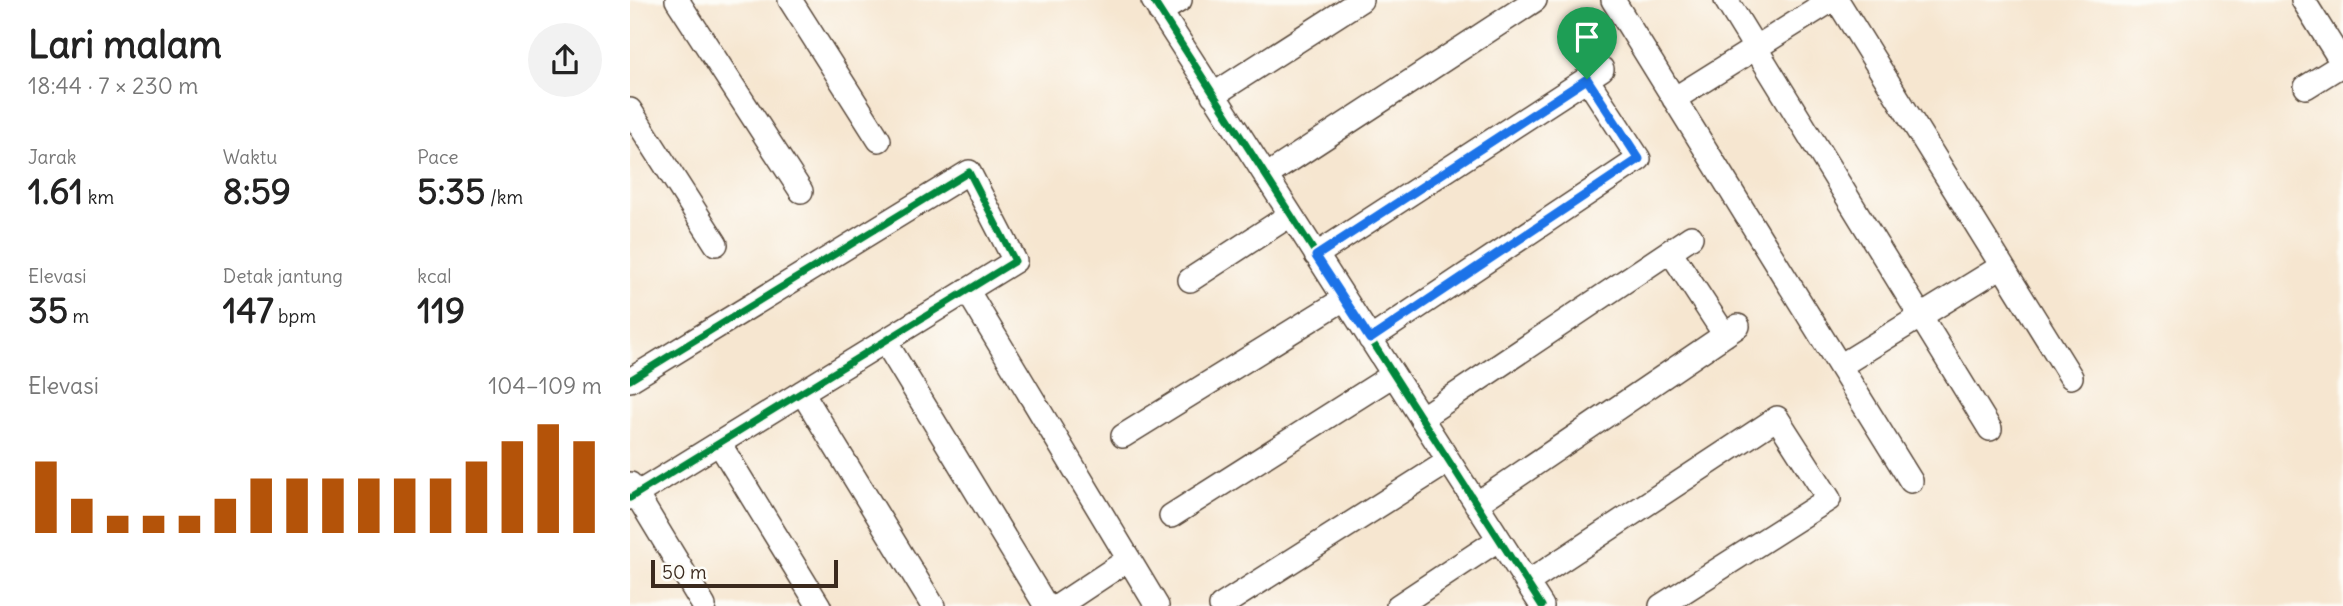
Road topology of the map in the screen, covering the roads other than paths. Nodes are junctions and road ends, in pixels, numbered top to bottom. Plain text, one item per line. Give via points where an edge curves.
1 (677, 0) edge
2 (790, 0) edge
3 (1361, 0) edge
4 (1535, 0) edge
5 (1613, 0) edge
6 (1726, 0) edge
7 (1834, 0) edge
8 (2303, 0) edge
9 (1164, 4) edge
10 (1756, 48) junction
11 (2343, 64) edge
12 (2306, 87) dead end
13 (1213, 95) junction
14 (1674, 99) junction
15 (630, 110) edge
16 (879, 140) dead end
17 (1266, 176) junction
18 (801, 191) dead end
19 (1290, 215) junction
20 (1691, 237) dead end
21 (716, 244) dead end
22 (1670, 251) junction
23 (1316, 256) junction
24 (2001, 266) junction
25 (1190, 280) dead end
26 (967, 290) junction
27 (1344, 299) junction
28 (1921, 316) junction
29 (1370, 339) junction
30 (885, 341) junction
31 (1839, 366) junction
32 (1393, 375) junction
33 (2070, 377) dead end
34 (630, 380) edge
35 (802, 392) junction
36 (1421, 418) junction
37 (1990, 429) dead end
38 (1123, 436) dead end
39 (719, 443) junction
40 (1449, 461) junction
41 (1911, 481) dead end
42 (632, 492) edge
43 (1476, 504) junction
44 (1171, 516) dead end
45 (1499, 539) junction
46 (1129, 559) junction
47 (1527, 583) junction
48 (704, 606) edge
49 (819, 606) edge
50 (933, 606) edge
51 (1046, 606) edge
52 (1058, 606) edge
53 (1157, 606) edge
54 (1222, 606) edge
55 (1398, 606) edge
56 (1542, 606) edge
57 (1661, 606) edge

1 - 18 street
2 - 16 street
3 - 13 street
4 - 17 street
5 - 14 street
6 - 10 street
7 - 10 street
7 - 24 street
8 - 11 street
9 - 13 street
10 - 14 street
10 - 28 street
11 - 12 street
13 - 17 street
14 - 31 street
15 - 21 street
17 - 19 street
19 - 23 street
19 - 25 street
20 - 22 street
22 - 36 street
22 - 43 street via 1732,331
23 - 27 street
23 - 29 street via 1594,74 1639,159
24 - 28 street
24 - 33 street
26 - 30 street
26 - 34 street via 1015,261 969,172
26 - 46 street
27 - 29 street
27 - 38 street
28 - 31 street
28 - 37 street
29 - 32 street
30 - 35 street
30 - 51 street
31 - 41 street
32 - 36 street
32 - 44 street
35 - 39 street
35 - 50 street
36 - 40 street
39 - 42 street
39 - 49 street
40 - 43 street
40 - 54 street
42 - 48 street
43 - 45 street
45 - 47 street
45 - 55 street
46 - 52 street
46 - 53 street
47 - 56 street
47 - 57 street via 1777,418 1829,499

